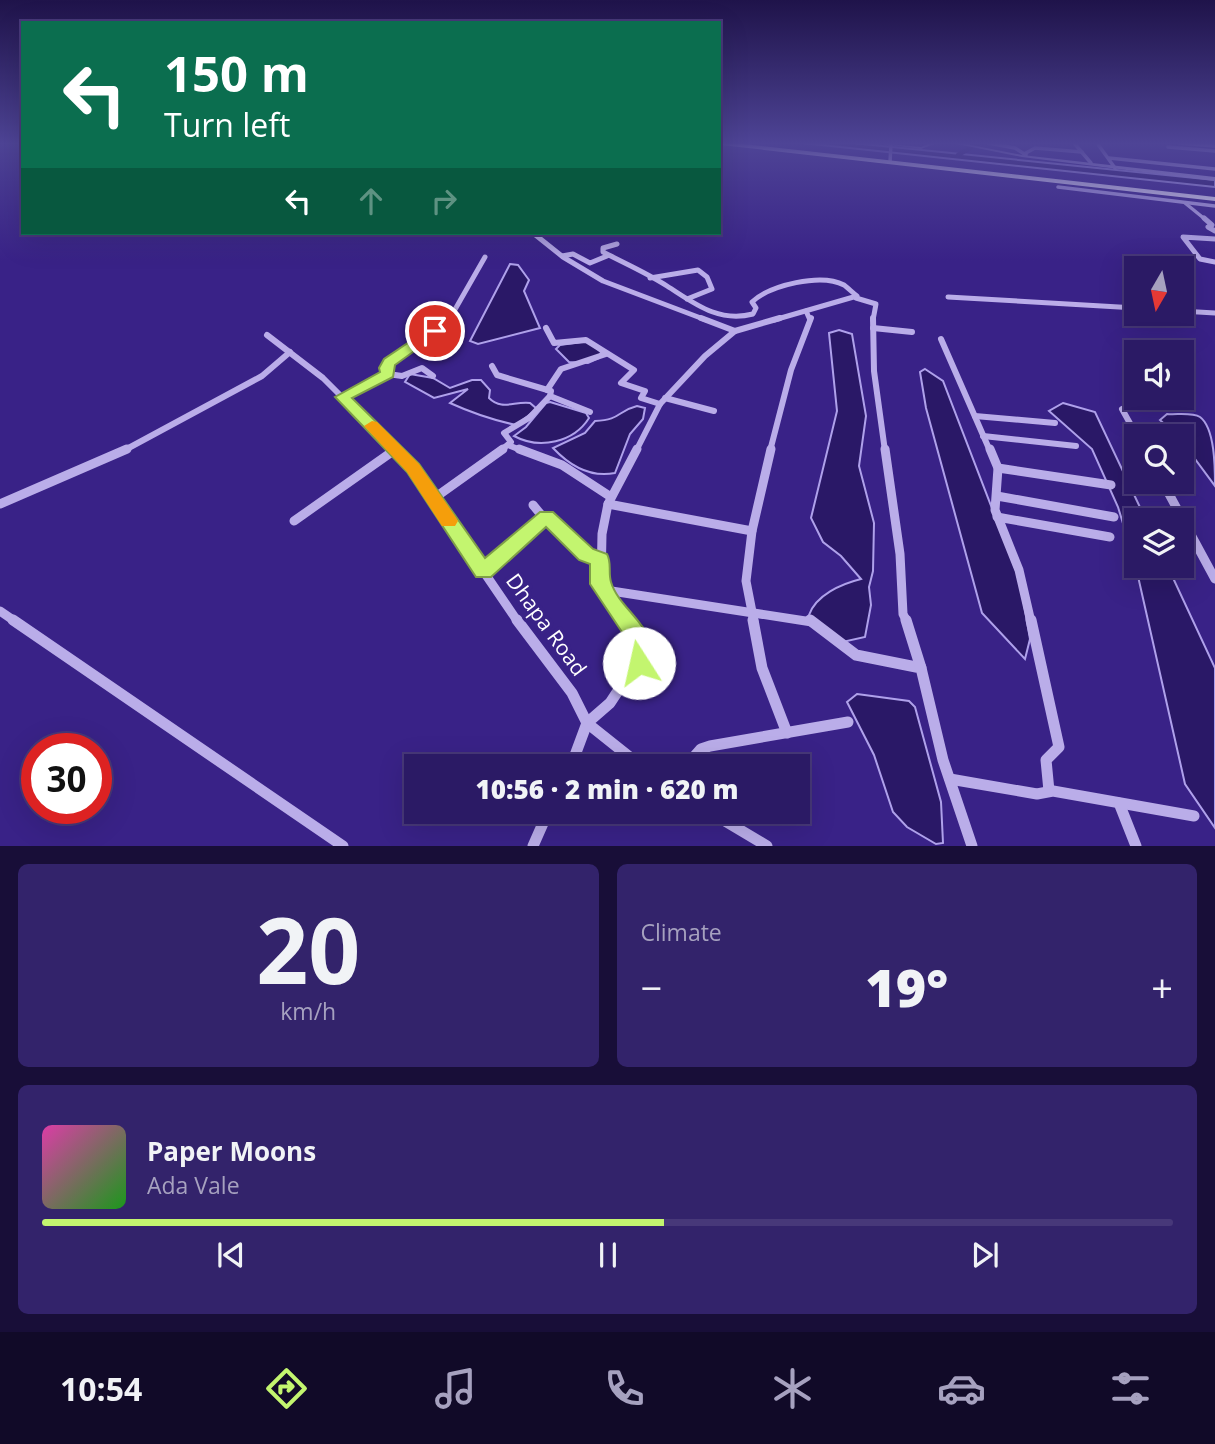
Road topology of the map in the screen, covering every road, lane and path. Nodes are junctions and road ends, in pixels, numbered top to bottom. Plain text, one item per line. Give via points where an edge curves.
1 (1047, 182) edge
2 (1058, 187) dead end
3 (1215, 199) edge
4 (1182, 200) junction
5 (1215, 206) edge
6 (1215, 231) edge
7 (536, 235) edge
8 (1215, 239) edge
9 (617, 244) dead end
10 (565, 256) junction
11 (607, 256) junction
12 (485, 257) dead end
13 (1215, 262) edge
14 (649, 278) junction
15 (948, 297) dead end
16 (856, 298) junction
17 (687, 299) junction
18 (1124, 307) edge
19 (806, 311) junction
20 (1194, 312) edge
21 (1215, 313) edge
22 (726, 316) junction
23 (716, 323) junction
24 (546, 328) dead end
25 (873, 328) junction
26 (735, 331) junction
27 (912, 332) dead end
28 (267, 335) dead end
29 (941, 339) dead end
30 (290, 352) junction
31 (606, 354) junction
32 (492, 366) dead end
33 (388, 374) junction
34 (433, 376) dead end
35 (548, 393) junction
36 (342, 397) junction
37 (662, 401) junction
38 (1122, 409) dead end
39 (714, 411) dead end
40 (590, 412) dead end
41 (975, 416) junction
42 (1055, 424) dead end
43 (1130, 424) edge
44 (983, 436) junction
45 (509, 445) junction
46 (1076, 446) dead end
47 (396, 449) junction
48 (998, 468) junction
49 (1111, 485) dead end
50 (1169, 494) edge
51 (997, 496) junction
52 (433, 499) junction
53 (609, 501) junction
54 (0, 504) edge
55 (533, 505) dead end
56 (543, 517) junction
57 (997, 517) junction
58 (1114, 517) dead end
59 (293, 521) dead end
60 (752, 531) junction
61 (1110, 537) dead end
62 (600, 560) junction
63 (484, 572) junction
64 (1215, 579) edge
65 (604, 590) junction
66 (0, 611) edge
67 (753, 614) junction
68 (921, 668) junction
69 (848, 722) dead end
70 (587, 723) junction
71 (787, 733) junction
72 (575, 754) edge
73 (626, 754) edge
74 (697, 754) edge
75 (950, 779) junction
76 (1049, 791) junction
77 (1119, 803) junction
78 (1194, 816) dead end
79 (543, 824) edge
80 (731, 824) edge
81 (343, 845) edge
82 (533, 845) edge
83 (767, 845) edge
84 (972, 845) edge
85 (1136, 845) edge

1 - 4 main road
2 - 4 street
3 - 4 main road
4 - 5 street
4 - 6 street via 1207,218 1212,225 1208,227
7 - 10 street
8 - 13 street via 1183,237 1200,259
9 - 11 street via 604,248
10 - 11 street via 590,263
10 - 23 street via 614,286
11 - 14 street
12 - 33 street via 453,313 389,362
14 - 17 street
14 - 17 street via 698,270 712,289
15 - 18 street
16 - 19 street
16 - 22 street via 842,284 782,285 758,294 752,314
16 - 25 street via 876,304
17 - 22 street
19 - 26 street
19 - 60 street via 811,317 789,379
20 - 21 street
22 - 23 street
23 - 26 street
24 - 31 street via 554,343 586,340
25 - 27 street
25 - 68 street via 903,614
26 - 37 street
28 - 30 street, Dhapa Road
29 - 41 street
30 - 36 street, Dhapa Road
30 - 54 street via 262,376 190,416
31 - 35 street via 561,369
31 - 37 street via 635,371 621,383 645,391 642,398
32 - 35 street via 502,377
33 - 34 street via 402,376 422,368
33 - 36 street
35 - 40 street
35 - 45 street via 529,418 504,433
36 - 47 street, Dhapa Road
37 - 39 street
37 - 53 street
38 - 43 street
41 - 42 street
41 - 44 street
44 - 46 street
44 - 48 street
45 - 52 street
45 - 53 street via 562,465
47 - 52 street, Dhapa Road
47 - 59 street
48 - 49 street
48 - 51 street
50 - 64 street
51 - 57 street
51 - 58 street
52 - 63 street, Dhapa Road
53 - 60 street
53 - 62 street
55 - 56 street
56 - 62 street via 586,555
56 - 63 street
57 - 61 street
57 - 76 street via 1019,570 1058,738 1059,747 1046,760
60 - 67 street via 746,581
62 - 65 street
63 - 70 street, Dhapa Road via 566,684
65 - 67 street
65 - 70 street via 639,639 641,656 622,688
66 - 81 street
67 - 68 street via 808,619 856,656
67 - 71 street via 762,668
68 - 75 street
69 - 71 street
70 - 72 street
70 - 73 street
71 - 74 street via 701,749
75 - 76 street via 1027,793
75 - 84 street
76 - 77 street
77 - 78 street
77 - 85 street
79 - 82 street
80 - 83 street

